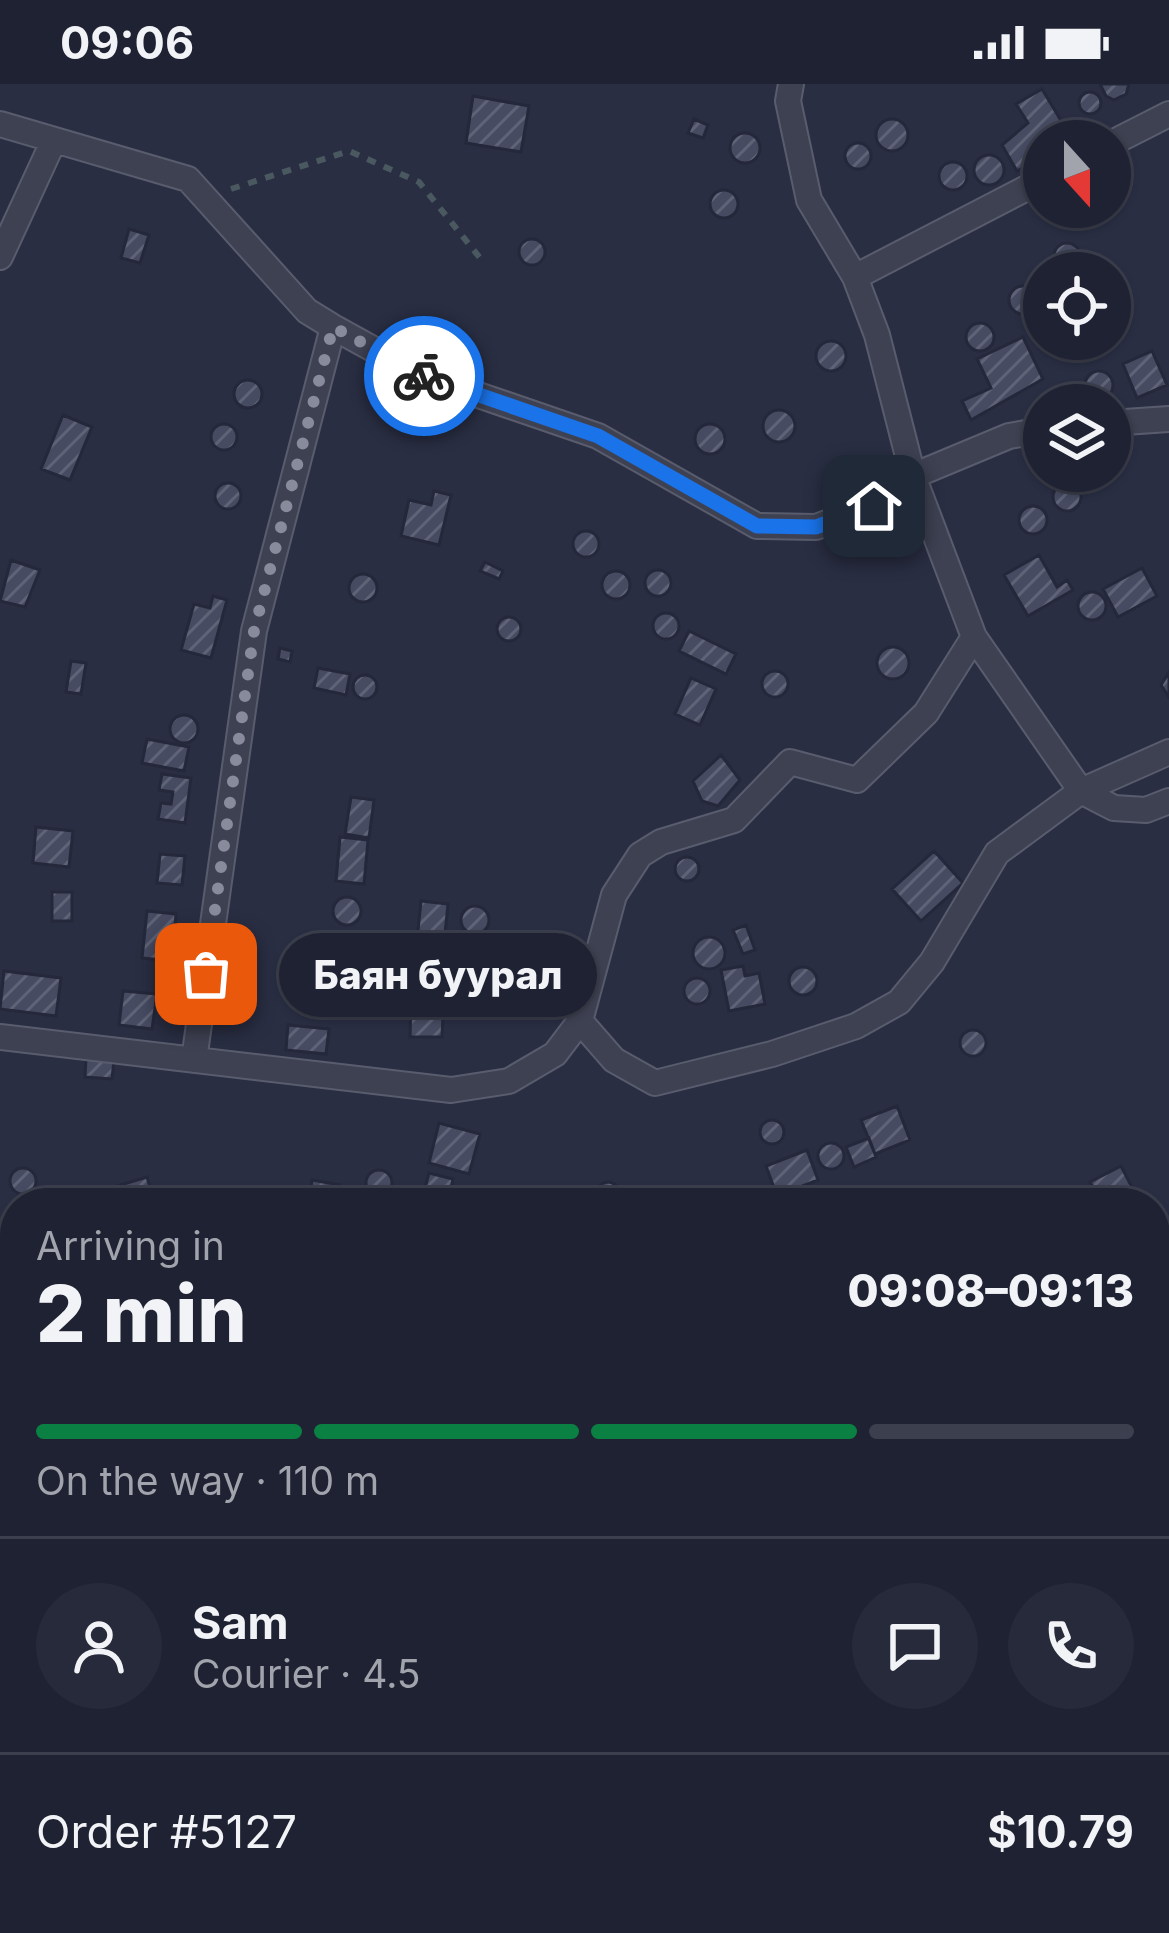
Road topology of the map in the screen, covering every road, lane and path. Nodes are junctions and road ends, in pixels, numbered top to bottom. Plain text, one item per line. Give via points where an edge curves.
1 (791, 84) edge
2 (1169, 114) edge
3 (0, 124) edge
4 (1131, 133) edge
5 (53, 142) junction
6 (1023, 190) edge
7 (205, 197) junction
8 (0, 257) edge
9 (480, 258) dead end
10 (855, 277) junction
11 (333, 327) junction
12 (1169, 419) edge
13 (1131, 422) edge
14 (1023, 434) edge
15 (914, 476) junction
16 (974, 637) junction
17 (1169, 752) edge
18 (1081, 791) junction
19 (1169, 800) edge
20 (580, 1021) junction
21 (0, 1037) edge
22 (194, 1060) junction

1 - 10 street via 808,200
2 - 4 street
3 - 5 street
5 - 7 street via 188,179
5 - 8 street
6 - 10 street
7 - 9 path via 349,151 419,182
7 - 11 street via 307,311
10 - 15 street
11 - 15 street via 420,375 598,436 757,526 816,527 874,506
11 - 22 street via 254,631
12 - 13 street
14 - 15 street
15 - 16 street
16 - 18 street
16 - 20 street via 926,712 857,781 790,762 734,820 640,855 614,895
17 - 18 street
18 - 19 street via 1114,808 1146,810
18 - 20 street via 997,853 932,962 899,1002 856,1026 655,1083 614,1060
20 - 22 street via 555,1054 509,1081 452,1090
21 - 22 street

